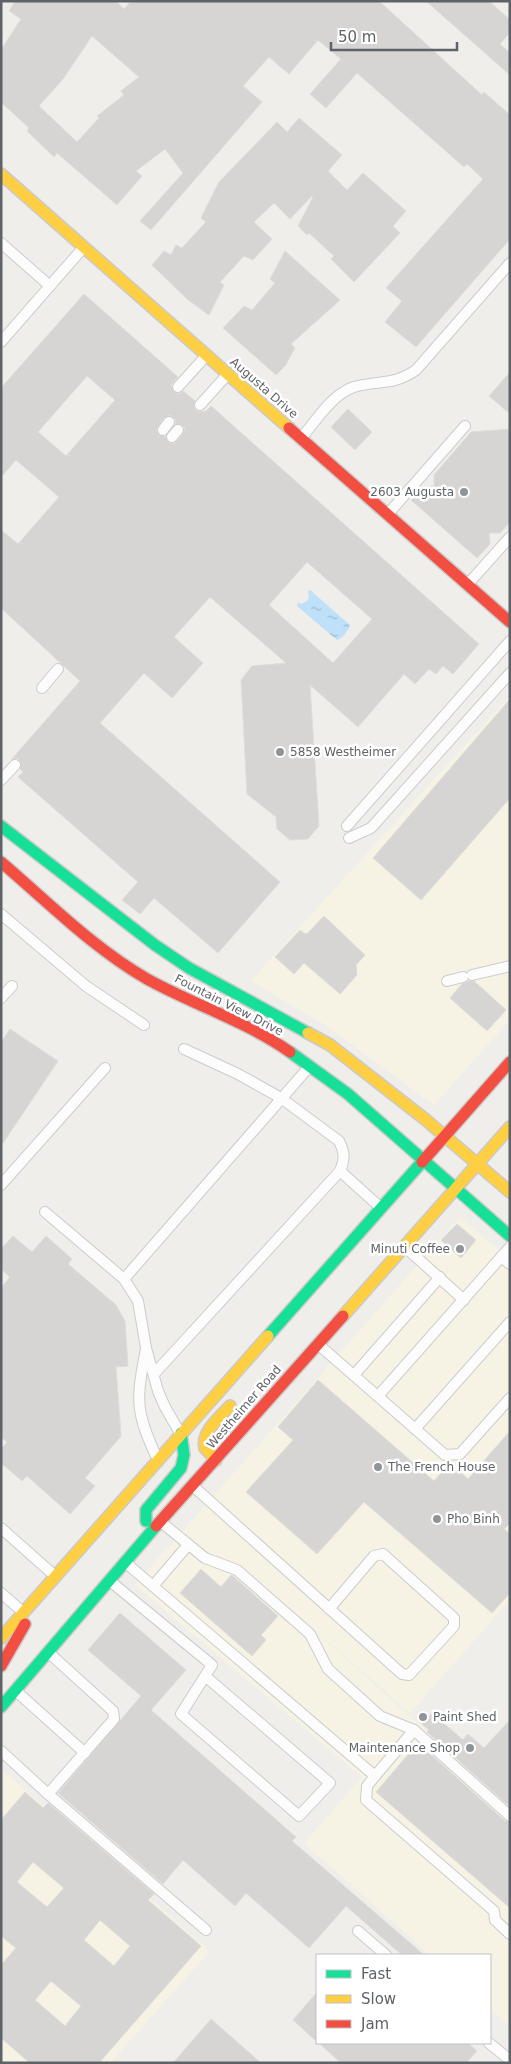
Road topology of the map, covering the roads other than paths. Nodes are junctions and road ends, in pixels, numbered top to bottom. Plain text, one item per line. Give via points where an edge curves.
1 (1, 174) edge
2 (5, 246) edge
3 (84, 247) junction
4 (1, 258) edge
5 (510, 263) edge
6 (50, 286) junction
7 (1, 342) edge
8 (206, 356) junction
9 (228, 375) junction
10 (178, 387) dead end
11 (200, 405) dead end
12 (465, 426) dead end
13 (301, 438) junction
14 (388, 515) junction
15 (510, 537) edge
16 (467, 584) junction
17 (510, 622) edge
18 (510, 641) edge
19 (58, 670) dead end
20 (510, 673) edge
21 (42, 688) dead end
22 (15, 765) dead end
23 (1, 780) edge
24 (1, 826) edge
25 (347, 826) dead end
26 (349, 838) dead end
27 (1, 862) edge
28 (1, 914) edge
29 (510, 966) edge
30 (181, 980) junction
31 (447, 981) dead end
32 (12, 986) dead end
33 (211, 995) junction
34 (1, 998) edge
35 (144, 1025) dead end
36 (184, 1049) dead end
37 (510, 1062) edge
38 (309, 1067) junction
39 (105, 1068) dead end
40 (281, 1098) junction
41 (510, 1127) edge
42 (445, 1136) junction
43 (423, 1160) junction
44 (477, 1164) junction
45 (340, 1171) junction
46 (1, 1185) edge
47 (456, 1188) junction
48 (510, 1192) edge
49 (381, 1208) junction
50 (45, 1212) dead end
51 (510, 1236) edge
52 (404, 1247) junction
53 (510, 1247) edge
54 (501, 1257) junction
55 (510, 1264) edge
56 (440, 1277) junction
57 (124, 1279) junction
58 (464, 1300) junction
59 (510, 1322) edge
60 (272, 1330) junction
61 (317, 1344) junction
62 (146, 1348) junction
63 (263, 1362) dead end
64 (154, 1374) junction
65 (354, 1375) junction
66 (378, 1396) junction
67 (236, 1398) dead end
68 (510, 1398) edge
69 (415, 1428) junction
70 (181, 1433) junction
71 (158, 1460) junction
72 (216, 1460) junction
73 (192, 1486) junction
74 (160, 1521) junction
75 (1, 1528) edge
76 (147, 1537) junction
77 (188, 1545) junction
78 (125, 1562) junction
79 (56, 1576) junction
80 (110, 1580) junction
81 (48, 1586) junction
82 (153, 1586) junction
83 (1, 1593) edge
84 (329, 1609) junction
85 (24, 1613) junction
86 (1, 1638) edge
87 (48, 1652) junction
88 (1, 1666) edge
89 (205, 1676) junction
90 (15, 1691) junction
91 (1, 1707) edge
92 (414, 1730) junction
93 (1, 1751) edge
94 (85, 1753) junction
95 (375, 1776) junction
96 (48, 1794) junction
97 (510, 1816) edge
98 (206, 1930) dead end
99 (358, 1931) dead end
100 (510, 1934) edge
101 (385, 1954) edge
102 (490, 2044) edge
103 (510, 2060) edge

1 - 3 main road, Augusta Drive
2 - 4 lane
2 - 6 lane
3 - 6 lane
3 - 8 main road, Augusta Drive
5 - 13 lane via 416,370 404,379 352,388 335,399
6 - 7 lane
8 - 9 main road, Augusta Drive
8 - 10 lane
9 - 11 lane
9 - 13 main road, Augusta Drive
12 - 14 lane
13 - 14 main road, Augusta Drive
14 - 16 main road, Augusta Drive
15 - 16 lane
16 - 17 main road, Augusta Drive
18 - 25 lane
19 - 21 lane
20 - 26 lane via 371,828
22 - 23 lane
24 - 30 main road, Fountain View Drive via 155,945
27 - 30 main road, Fountain View Drive via 98,944 146,978
28 - 35 lane via 86,986
29 - 31 lane
30 - 33 main road, Fountain View Drive
30 - 33 main road, Fountain View Drive
32 - 34 lane
33 - 38 main road, Fountain View Drive
33 - 42 main road, Fountain View Drive via 330,1045
36 - 40 lane
37 - 42 main road
38 - 40 lane
38 - 43 main road, Fountain View Drive via 348,1094
39 - 46 lane
40 - 45 lane via 340,1141 344,1160
40 - 57 lane
41 - 44 main road, Westheimer Road
42 - 43 main road
42 - 44 main road, Fountain View Drive
43 - 47 main road, Fountain View Drive
43 - 49 main road
44 - 47 main road, Westheimer Road
44 - 48 main road, Fountain View Drive
45 - 49 lane
45 - 64 lane
47 - 51 main road, Fountain View Drive
47 - 52 main road, Westheimer Road
49 - 60 main road
50 - 57 lane
52 - 56 lane
52 - 61 main road, Westheimer Road
53 - 54 lane
54 - 55 lane
54 - 58 lane
56 - 58 lane
56 - 65 lane
57 - 62 lane via 138,1301
58 - 66 lane
59 - 69 lane
60 - 63 main road
60 - 70 main road
61 - 65 lane
61 - 72 main road, Westheimer Road
62 - 64 lane
62 - 71 lane via 138,1402 141,1420
64 - 70 lane via 164,1407
65 - 66 lane
66 - 69 lane
67 - 72 main road via 203,1442
68 - 69 lane via 460,1454 445,1455
70 - 71 main road
70 - 76 main road via 184,1461 146,1510
71 - 79 main road
72 - 73 main road, Westheimer Road
73 - 74 main road, Westheimer Road
73 - 84 lane
74 - 76 main road, Westheimer Road
74 - 77 lane
75 - 79 lane
76 - 78 main road, Westheimer Road
77 - 82 lane
77 - 92 lane via 206,1558 237,1570 310,1634 328,1670 380,1716
78 - 80 main road, Westheimer Road
78 - 82 lane
79 - 81 main road
80 - 87 main road, Westheimer Road
80 - 89 lane via 212,1665
81 - 85 main road
81 - 88 main road
82 - 95 lane
83 - 85 lane
84 - 84 lane via 402,1674 409,1675 454,1626 454,1618 384,1554 374,1556
85 - 86 main road
87 - 90 main road, Westheimer Road
87 - 94 lane via 114,1711 114,1719
89 - 89 lane via 181,1714 299,1816 330,1782
90 - 91 main road, Westheimer Road
90 - 94 lane
92 - 95 lane
92 - 97 lane
93 - 96 lane
94 - 96 lane
95 - 100 lane via 367,1786 366,1800 494,1911 495,1920
96 - 98 lane
99 - 101 lane
102 - 103 lane

